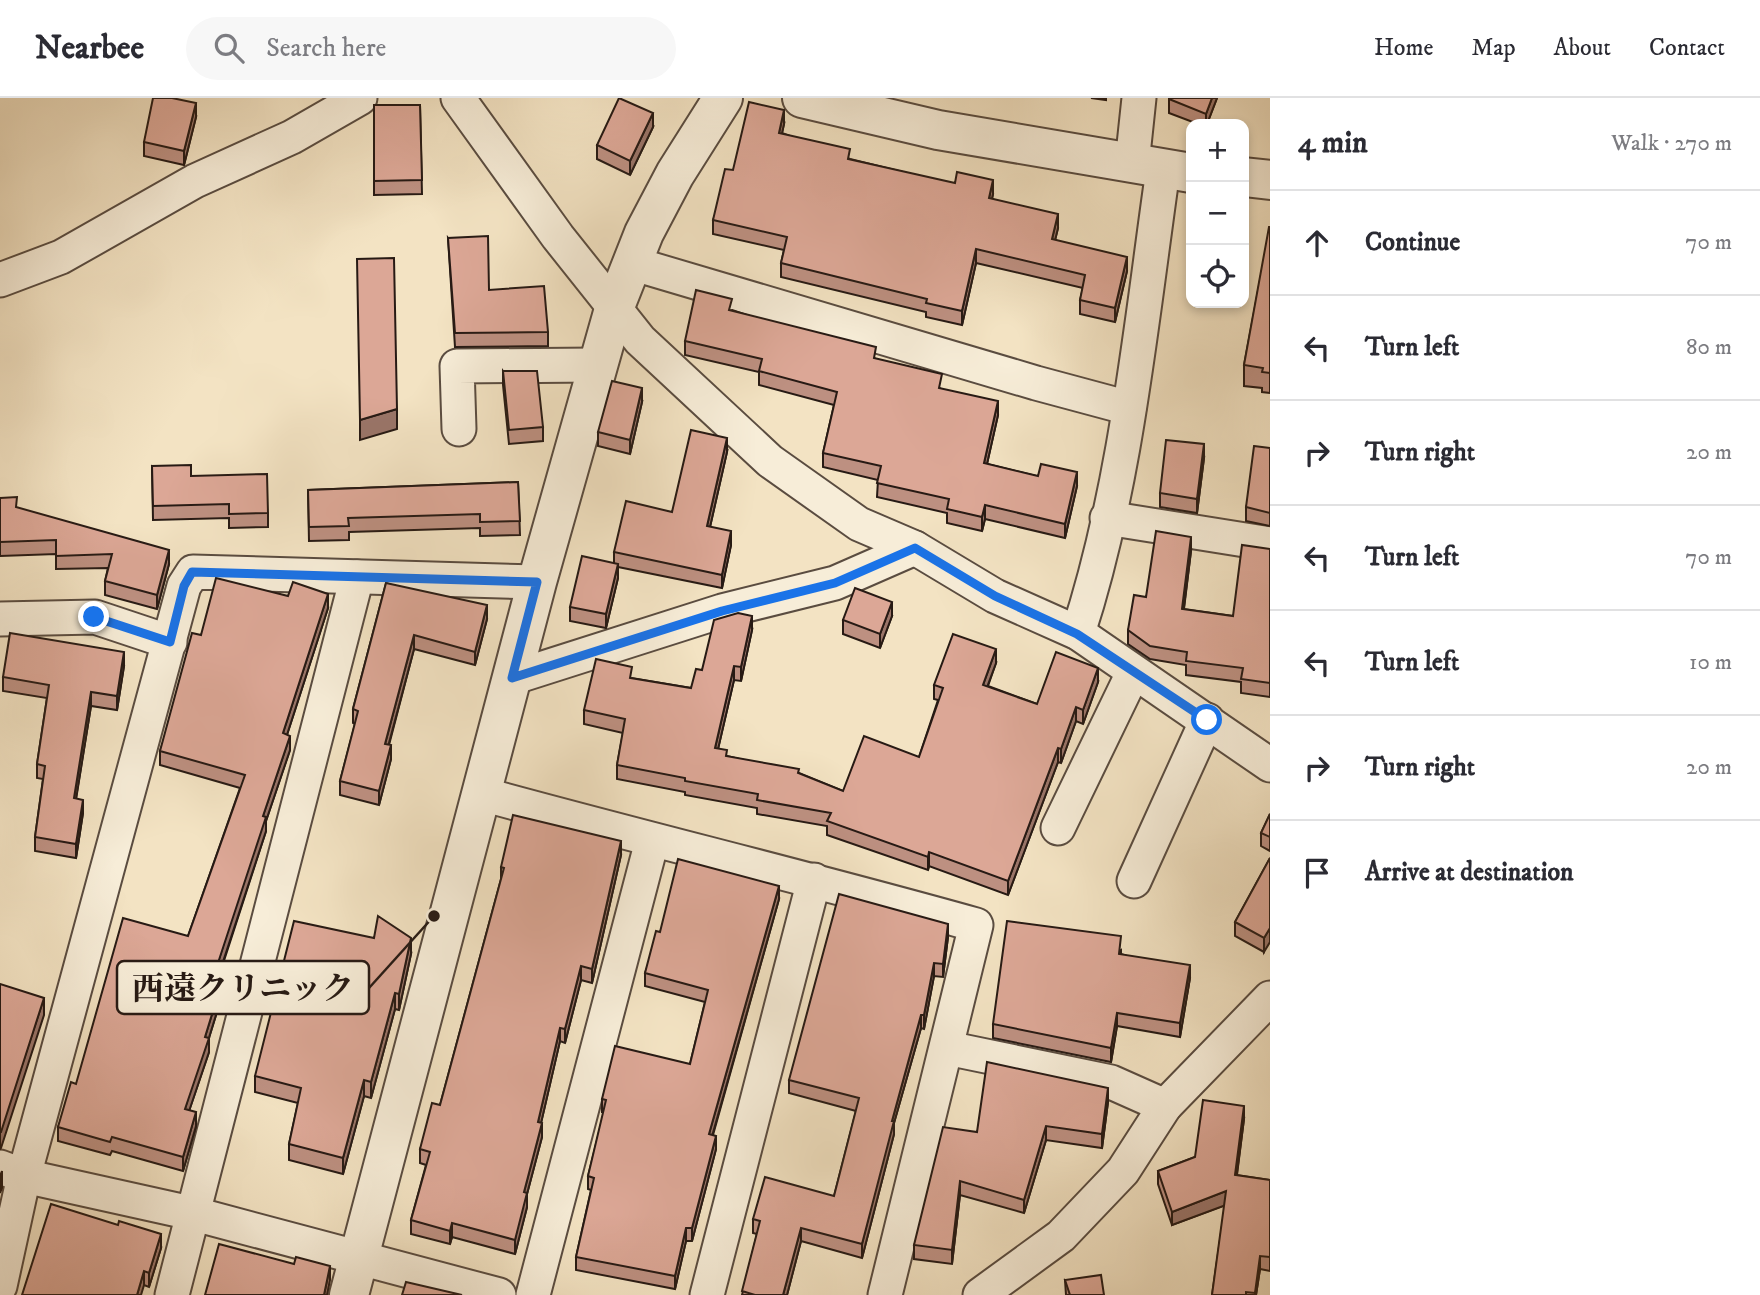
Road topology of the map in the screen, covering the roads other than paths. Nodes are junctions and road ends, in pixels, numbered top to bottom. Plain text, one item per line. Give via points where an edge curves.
1 (359, 98) edge
2 (457, 98) edge
3 (723, 98) edge
4 (802, 98) edge
5 (1139, 98) edge
6 (1162, 169) edge
7 (1249, 178) edge
8 (1270, 180) edge
9 (631, 263) junction
10 (0, 280) edge
11 (614, 309) junction
12 (597, 365) junction
13 (1129, 408) junction
14 (459, 429) dead end
15 (1107, 517) junction
16 (1270, 544) edge
17 (915, 548) junction
18 (357, 577) junction
19 (537, 582) junction
20 (0, 619) edge
21 (1077, 634) junction
22 (170, 642) junction
23 (1133, 673) junction
24 (512, 678) junction
25 (1207, 720) junction
26 (1270, 765) edge
27 (482, 794) junction
28 (1058, 828) dead end
29 (652, 841) junction
30 (814, 880) junction
31 (1134, 881) dead end
32 (1270, 998) edge
33 (947, 1048) junction
34 (1165, 1106) junction
35 (12, 1172) edge
36 (191, 1213) junction
37 (359, 1256) junction
38 (0, 1286) edge
39 (172, 1295) edge
40 (349, 1295) edge
41 (499, 1295) edge
42 (533, 1295) edge
43 (707, 1295) edge
44 (885, 1295) edge
45 (980, 1295) edge

1 - 10 street via 292,137 195,181 61,257
2 - 11 street
3 - 9 street via 675,174
4 - 6 street via 939,130
5 - 6 street
6 - 13 street
7 - 8 street
9 - 11 street
9 - 13 street
11 - 12 street
11 - 17 street via 696,396 770,461 859,524
12 - 14 street via 457,366
12 - 19 street
13 - 15 street
15 - 16 street
15 - 21 street
17 - 21 street via 995,596
17 - 24 street via 835,583 722,611
18 - 19 street
18 - 22 street via 192,572
18 - 36 street
19 - 24 street
20 - 22 street via 94,617
21 - 23 street
22 - 35 street
23 - 25 street
23 - 28 street
24 - 27 street
25 - 26 street
25 - 31 street
27 - 29 street
27 - 37 street
29 - 30 street
29 - 42 street
30 - 33 street via 976,926
30 - 43 street
32 - 34 street
33 - 34 street via 1111,1083
33 - 44 street
34 - 45 street via 1123,1171 1061,1236
35 - 36 street
35 - 38 street
36 - 37 street
36 - 39 street
37 - 40 street
37 - 41 street

